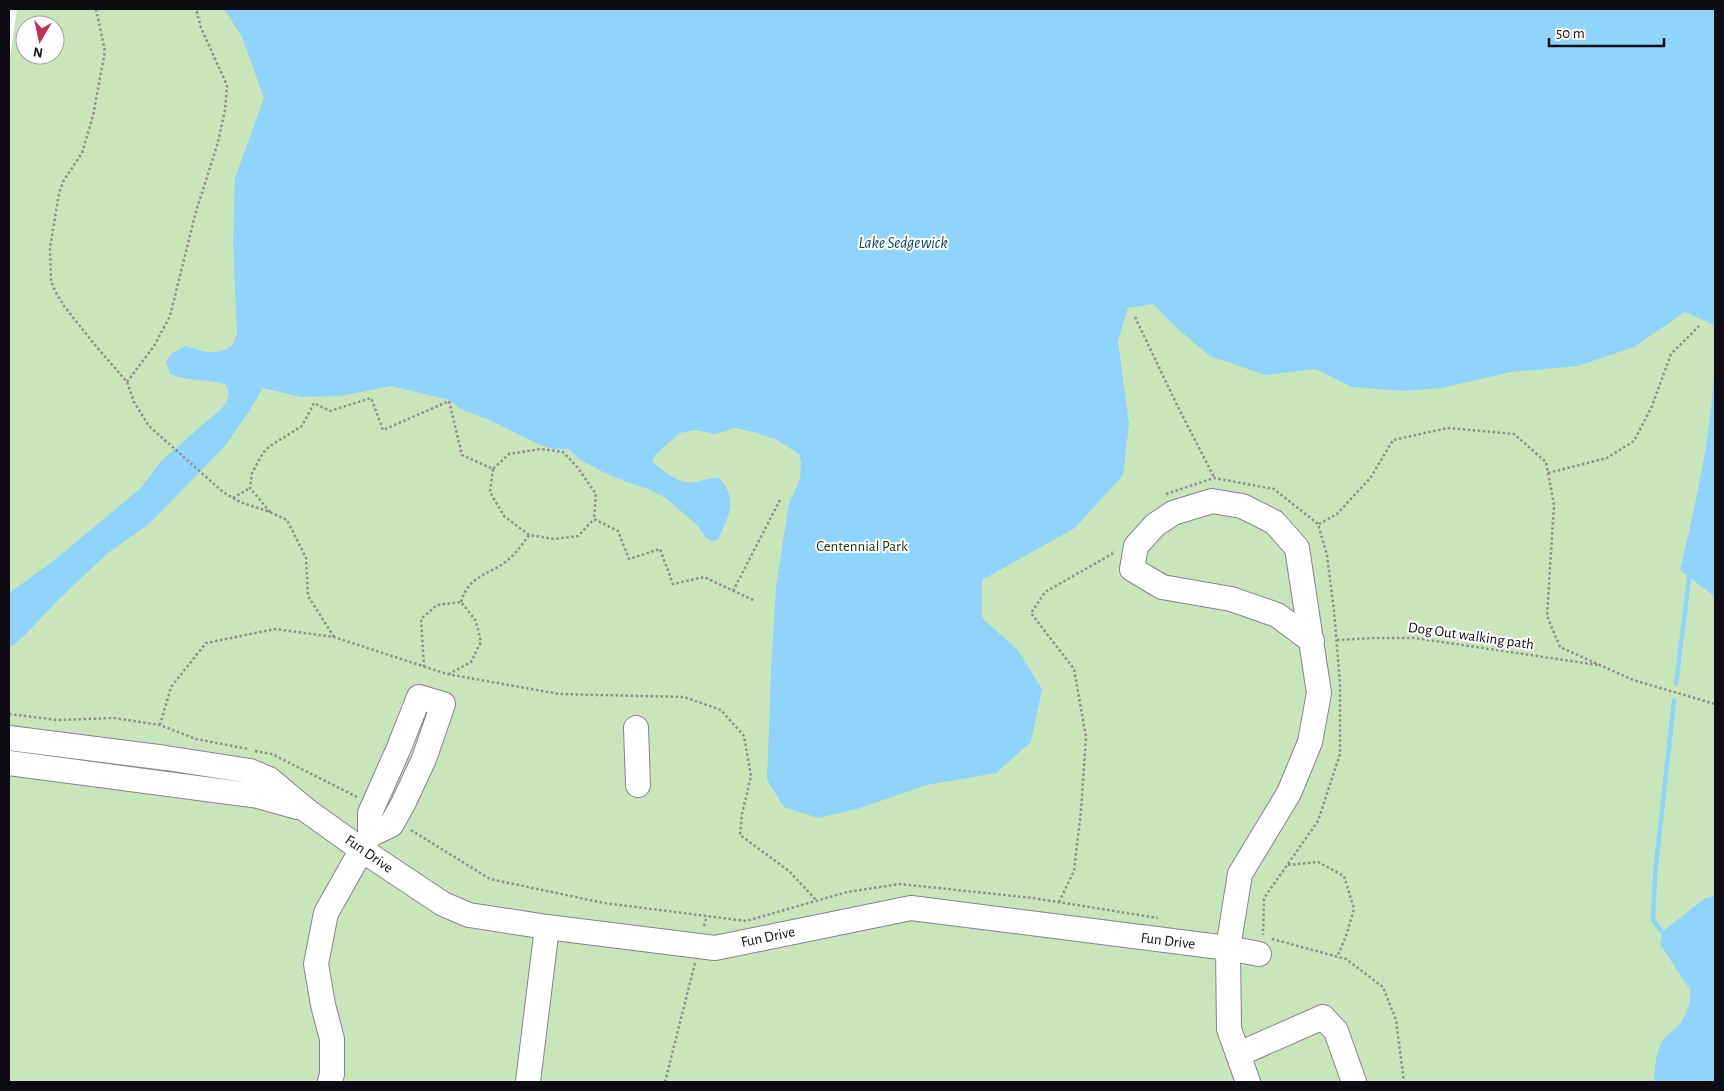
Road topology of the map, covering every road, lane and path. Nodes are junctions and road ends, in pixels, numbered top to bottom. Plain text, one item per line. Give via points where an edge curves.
1 (96, 9) edge
2 (196, 9) edge
3 (1135, 317) dead end
4 (1699, 326) dead end
5 (127, 382) junction
6 (493, 469) junction
7 (1548, 473) junction
8 (1214, 478) junction
9 (250, 488) junction
10 (1161, 497) dead end
11 (233, 498) junction
12 (780, 500) dead end
13 (270, 512) junction
14 (594, 519) junction
15 (1318, 524) junction
16 (530, 535) junction
17 (1116, 547) dead end
18 (733, 590) junction
19 (755, 600) dead end
20 (460, 602) junction
21 (334, 636) junction
22 (1337, 640) junction
23 (1312, 641) junction
24 (1601, 665) junction
25 (424, 666) junction
26 (448, 674) junction
27 (1715, 704) edge
28 (9, 714) edge
29 (160, 725) junction
30 (636, 728) dead end
31 (9, 738) edge
32 (398, 750) junction
33 (424, 759) junction
34 (9, 763) edge
35 (638, 786) dead end
36 (373, 806) junction
37 (306, 810) junction
38 (394, 819) junction
39 (366, 842) junction
40 (1288, 865) junction
41 (817, 901) junction
42 (1059, 902) junction
43 (707, 916) junction
44 (1163, 919) dead end
45 (547, 927) junction
46 (1229, 939) junction
47 (1265, 943) junction
48 (700, 945) junction
49 (1337, 957) junction
50 (1238, 1054) junction
51 (330, 1082) edge
52 (528, 1082) edge
53 (665, 1082) edge
54 (1248, 1082) edge
55 (1354, 1082) edge
56 (1404, 1082) edge

1 - 5 path via 105,51 93,116 82,153 59,193 50,248 51,281 64,306
2 - 5 path via 200,28 227,85 225,110 170,316 154,346
3 - 8 path
4 - 7 path via 1671,354 1652,406 1634,441 1607,458
5 - 11 path via 134,402 149,426 210,482
6 - 9 path via 462,455 449,401 383,430 371,398 330,411 314,403 302,426 263,453 252,473
6 - 14 path via 509,454 541,449 562,452 596,494
6 - 16 path via 490,492 504,516
7 - 15 path via 1546,462 1514,434 1448,428 1393,440 1370,477 1336,514
7 - 24 path via 1554,505 1547,616 1560,647
8 - 10 path
8 - 15 path via 1274,489
9 - 11 path
9 - 13 path
11 - 13 path
12 - 18 path
13 - 21 path via 287,520 306,558 308,596
14 - 16 path via 578,536 554,539
14 - 18 path via 618,531 629,559 660,549 673,584 704,577
15 - 22 path via 1327,555
16 - 20 path via 509,560 478,578 464,591
17 - 42 path via 1112,554 1045,592 1031,613 1074,669 1086,738 1082,811 1074,871
18 - 19 path
20 - 25 path via 437,605 421,619
20 - 26 path via 476,621 481,642 471,662
21 - 25 path
21 - 29 path via 275,629 206,643 171,687
22 - 24 path, Dog Out walking path via 1415,638
22 - 40 path via 1340,754 1318,821
23 - 23 lane via 1297,548 1274,522 1242,506 1212,501 1173,513 1155,525 1136,546 1132,570 1162,587 1232,599 1277,615
23 - 46 lane via 1319,693 1310,742 1289,792 1240,874
24 - 27 path via 1633,680
25 - 26 path
26 - 41 path via 559,694 684,697 722,710 744,736 751,776 740,835 789,871
28 - 29 path via 58,720 114,718
29 - 36 path via 196,739 272,754
30 - 35 lane
31 - 37 lane, Fun Drive via 250,771 269,778
32 - 33 lane
32 - 33 lane via 419,697 443,704
32 - 36 lane
33 - 38 lane
34 - 37 lane, Fun Drive via 258,796
36 - 39 lane
37 - 39 lane, Fun Drive
38 - 39 lane via 391,825
38 - 43 path via 490,879 604,903
39 - 45 lane, Fun Drive via 443,904 469,915
39 - 51 lane via 326,913 316,964 332,1039
40 - 47 path via 1264,898
40 - 49 path via 1318,862 1344,876 1354,909
41 - 42 path via 847,892 900,884
41 - 43 path via 746,921
42 - 44 path
43 - 48 path
45 - 48 lane, Fun Drive
45 - 52 lane
46 - 47 lane, Fun Drive
46 - 47 path
46 - 48 lane, Fun Drive via 911,908 716,948
46 - 50 lane via 1229,1029
47 - 49 path
48 - 53 path
49 - 56 path via 1346,959 1383,987 1396,1020
50 - 54 lane
50 - 55 lane via 1323,1017 1336,1031

